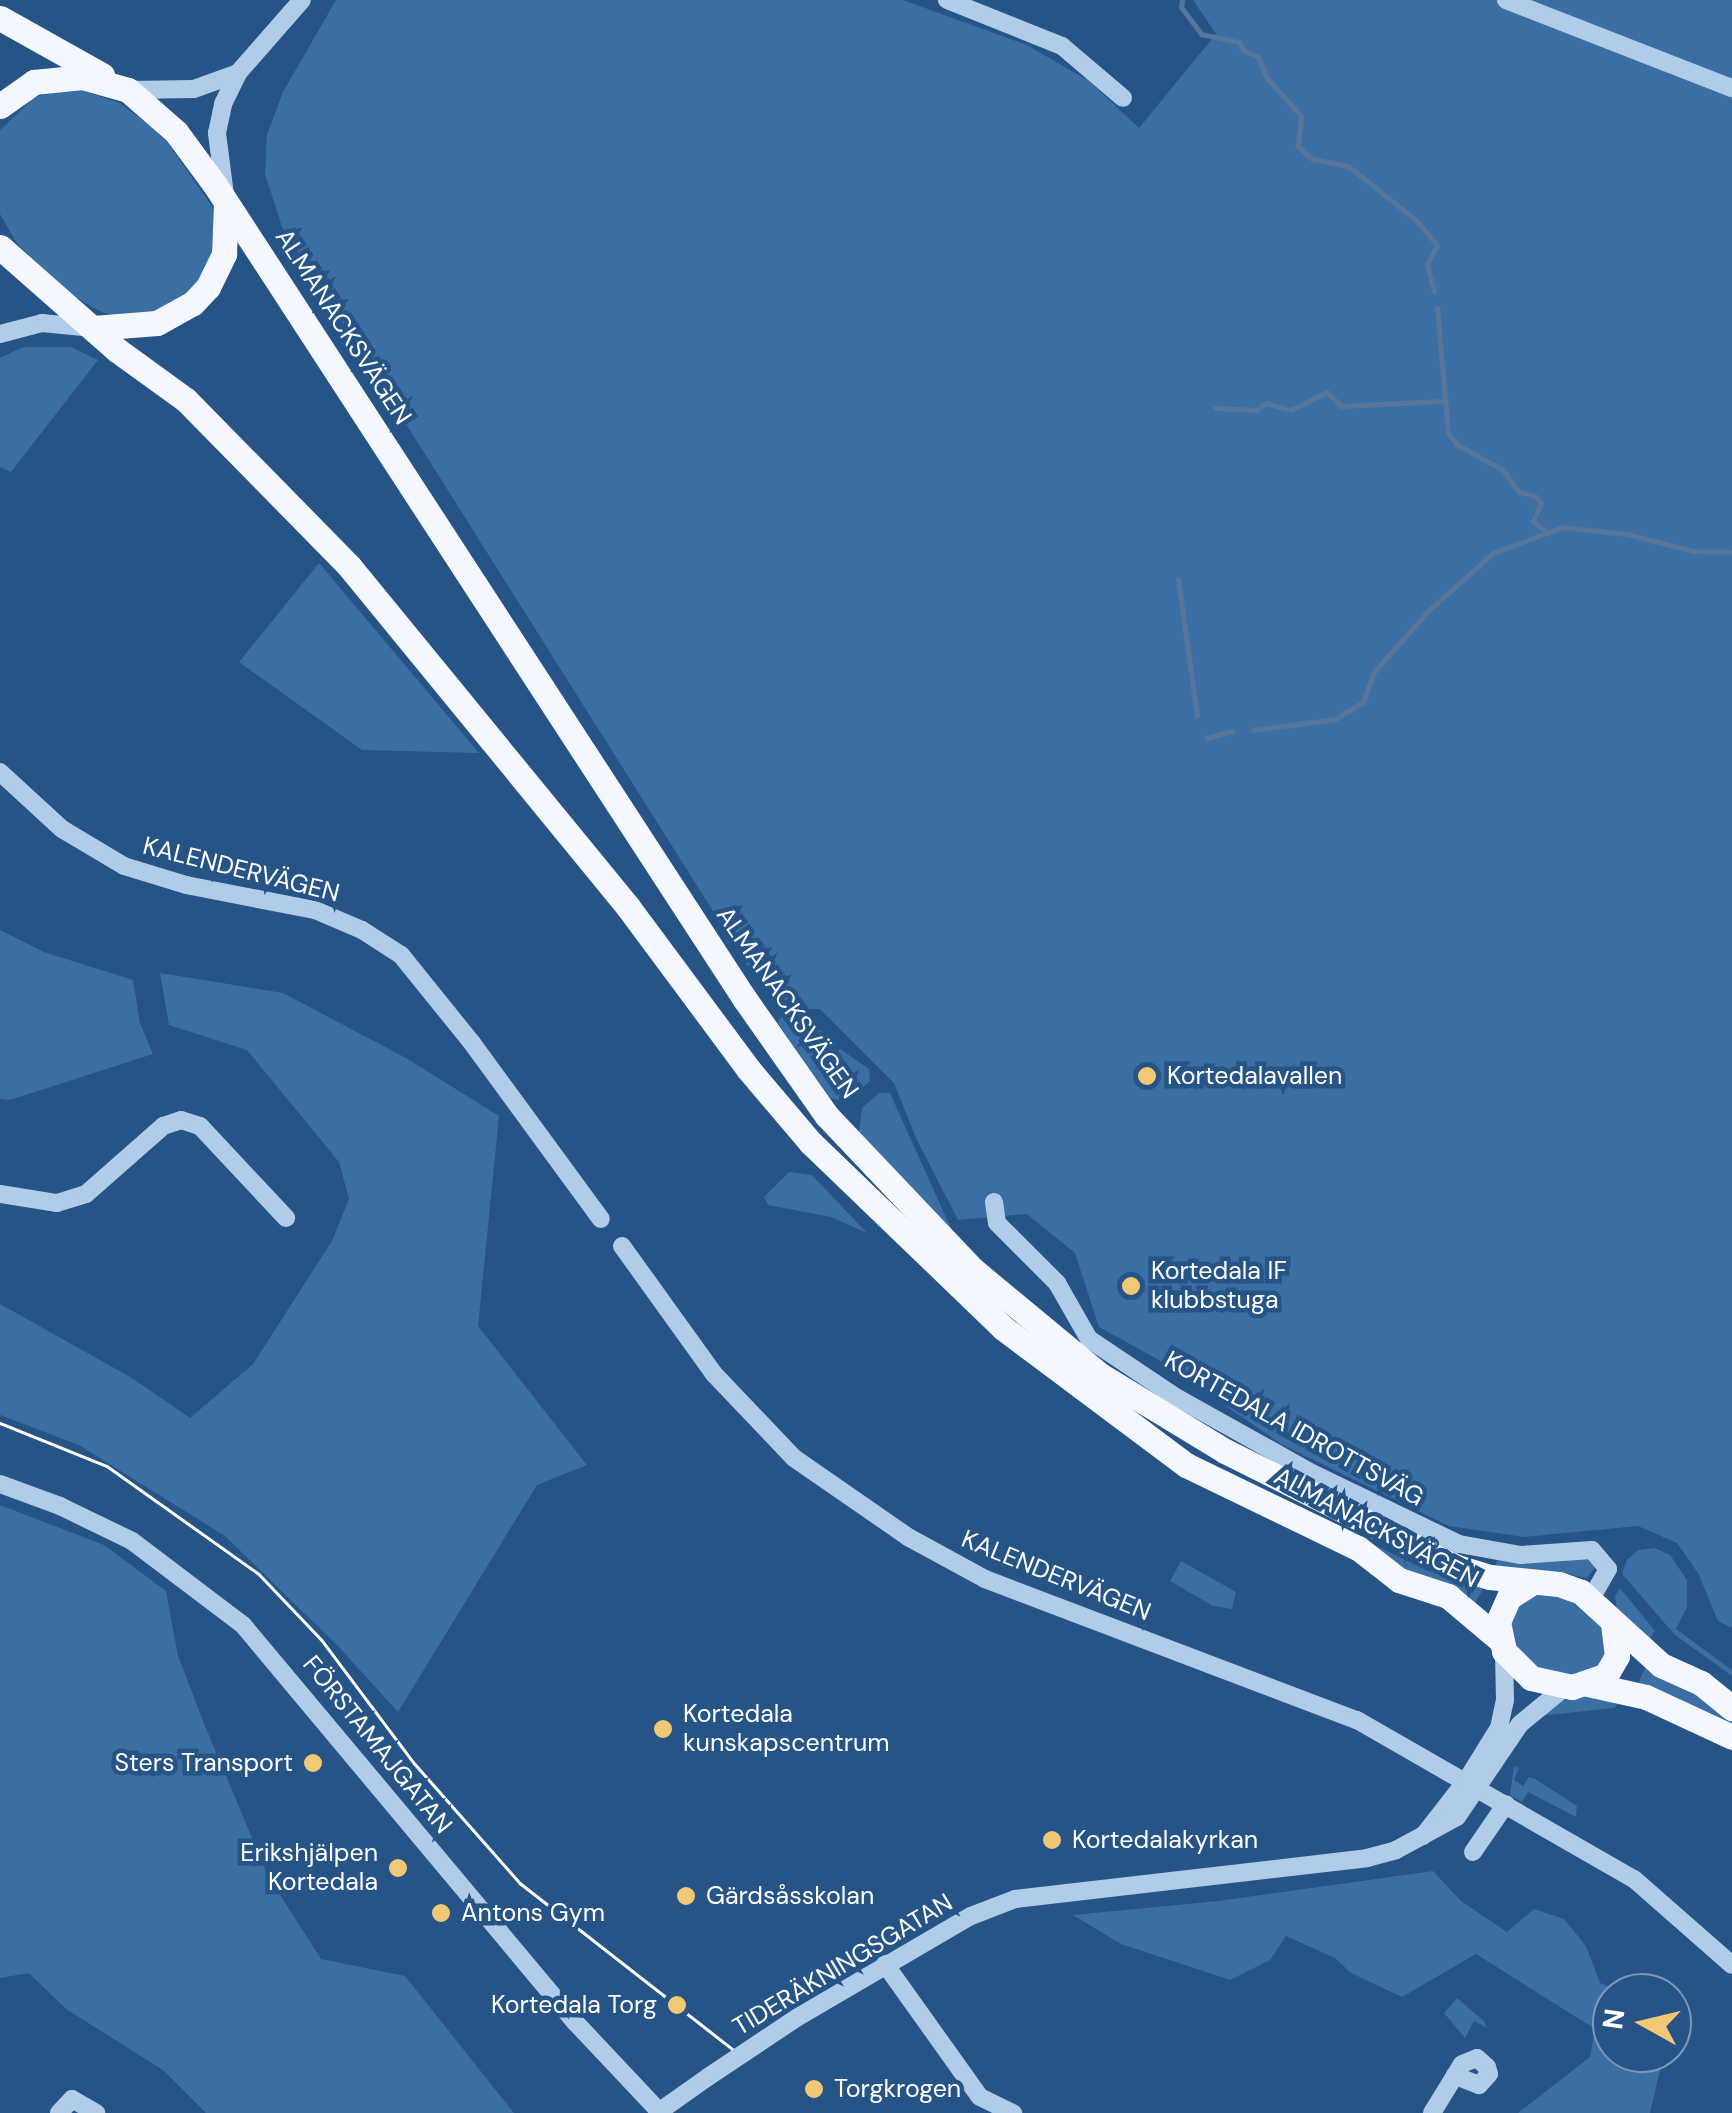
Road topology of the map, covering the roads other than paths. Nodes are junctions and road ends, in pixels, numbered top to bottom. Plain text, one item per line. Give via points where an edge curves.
1 (302, 0) edge
2 (947, 0) edge
3 (1506, 0) edge
4 (0, 18) edge
5 (238, 73) junction
6 (1732, 88) edge
7 (128, 90) junction
8 (1123, 98) dead end
9 (0, 106) edge
10 (226, 204) junction
11 (0, 247) edge
12 (93, 328) junction
13 (0, 334) edge
14 (0, 772) edge
15 (0, 1194) edge
16 (994, 1202) dead end
17 (286, 1218) dead end
18 (601, 1219) dead end
19 (622, 1246) dead end
20 (0, 1484) edge
21 (1534, 1582) junction
22 (1591, 1598) junction
23 (1614, 1624) junction
24 (1502, 1645) junction
25 (1576, 1686) junction
26 (1732, 1708) edge
27 (1732, 1737) edge
28 (1473, 1785) junction
29 (1506, 1804) junction
30 (1473, 1852) dead end
31 (886, 1964) junction
32 (1732, 1965) edge
33 (1456, 2076) dead end
34 (657, 2112) edge
35 (59, 2113) edge
36 (96, 2113) edge
37 (1013, 2113) edge
38 (1432, 2113) edge

1 - 5 street
2 - 8 street via 1062,46
3 - 6 street
4 - 7 main road
5 - 7 street via 194,90
5 - 10 street via 218,122
7 - 9 main road via 82,77 50,78
7 - 10 main road, ALMANACKSVÄGEN via 176,132
10 - 12 main road via 224,254 193,303 157,323
10 - 21 main road, ALMANACKSVÄGEN via 744,998 827,1116 972,1269 1100,1376 1225,1451 1474,1574
11 - 12 main road, ALMANACKSVÄGEN
12 - 13 street via 42,322
12 - 24 main road, ALMANACKSVÄGEN via 186,400 349,566 628,907 798,1128 1003,1328 1186,1465 1358,1548 1399,1580 1448,1596
14 - 18 street, KALENDERVÄGEN via 62,828 124,866 315,910 401,955
15 - 17 street via 57,1203 86,1194 163,1126 182,1120 200,1126
16 - 22 street, KORTEDALA IDROTTSVÄG via 998,1223 1057,1282 1088,1339 1312,1473 1459,1544 1521,1555 1592,1550 1608,1569
19 - 28 street, KALENDERVÄGEN via 716,1376 794,1458 908,1537 986,1579 1357,1720
20 - 34 street, FÖRSTAMAJGATAN via 132,1541 242,1625
21 - 22 main road, ALMANACKSVÄGEN
21 - 24 main road, ALMANACKSVÄGEN via 1506,1601 1498,1622
22 - 23 main road
23 - 25 main road via 1614,1662 1606,1674
23 - 26 main road via 1661,1665 1701,1683
24 - 25 main road, ALMANACKSVÄGEN via 1531,1678
24 - 28 street, TIDERÄKNINGSGATAN via 1506,1682 1499,1728
25 - 27 main road, ALMANACKSVÄGEN via 1646,1696
25 - 28 street, TIDERÄKNINGSGATAN via 1520,1724
28 - 29 street, KALENDERVÄGEN
28 - 31 street, TIDERÄKNINGSGATAN via 1422,1836 1396,1850 1015,1900 971,1916
29 - 30 street
29 - 32 street, KALENDERVÄGEN via 1651,1890
31 - 34 street, TIDERÄKNINGSGATAN, bridge
31 - 37 street via 980,2097
33 - 38 street
35 - 36 street via 70,2099

